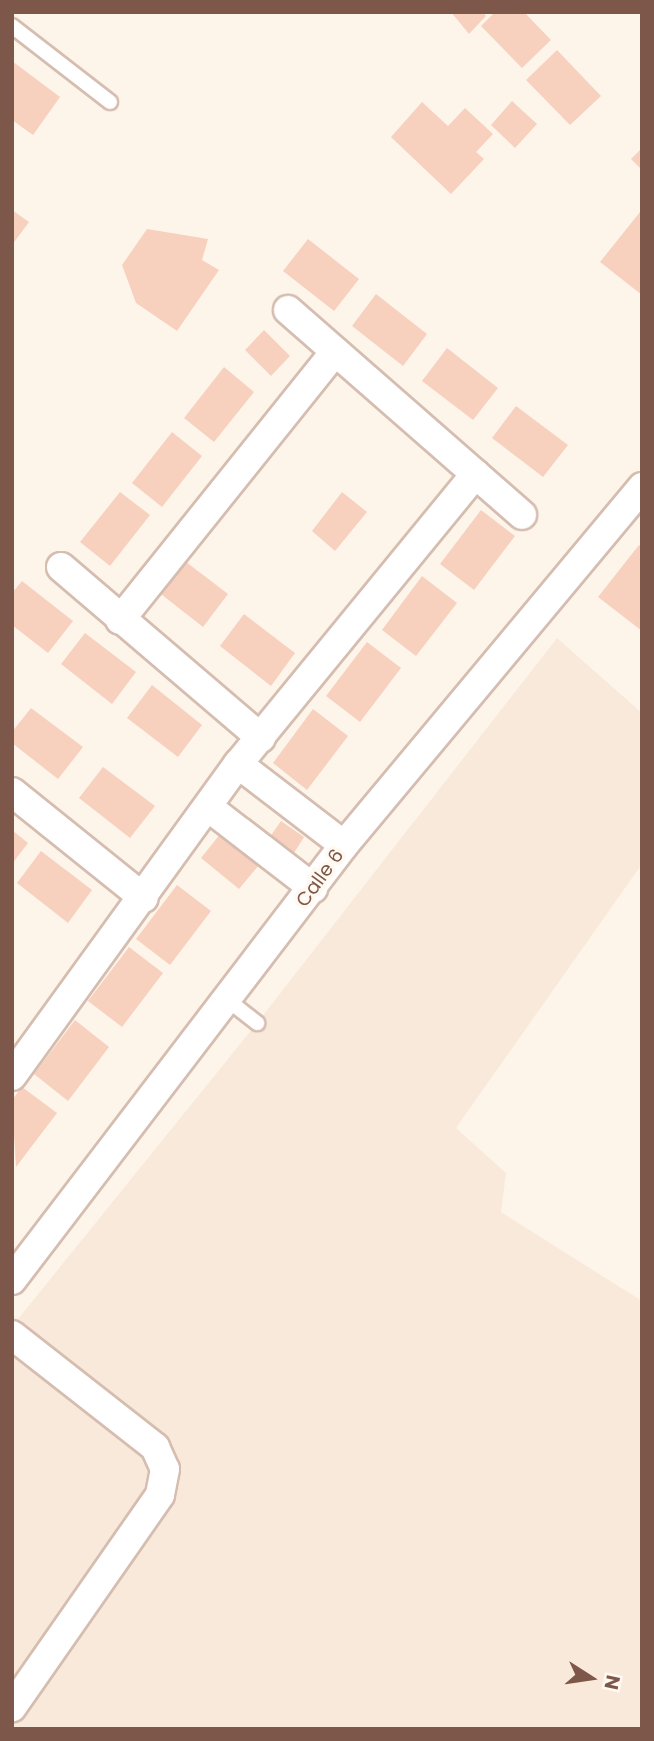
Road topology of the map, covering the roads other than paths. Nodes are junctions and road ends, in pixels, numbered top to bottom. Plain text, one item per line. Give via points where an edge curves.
1 (12, 26) edge
2 (110, 102) dead end
3 (288, 310) dead end
4 (335, 352) junction
5 (475, 474) junction
6 (642, 488) edge
7 (522, 515) dead end
8 (61, 567) dead end
9 (120, 620) junction
10 (261, 738) junction
11 (238, 764) junction
12 (12, 792) edge
13 (208, 807) junction
14 (344, 845) junction
15 (313, 888) junction
16 (144, 898) junction
17 (229, 1001) junction
18 (257, 1023) dead end
19 (12, 1076) edge
20 (12, 1280) edge
21 (12, 1335) edge
22 (12, 1707) edge

1 - 2 lane
3 - 4 street
4 - 5 street
4 - 9 street
5 - 7 street
5 - 10 street
6 - 14 street, Calle 6
8 - 9 street
9 - 10 street
10 - 11 street
11 - 13 street
11 - 14 street
12 - 16 street
13 - 15 street
13 - 16 street
14 - 15 street, Calle 6
15 - 17 street, Calle 6
16 - 19 street
17 - 18 lane
17 - 20 street, Calle 6
21 - 22 street via 155,1447 165,1469 160,1495

